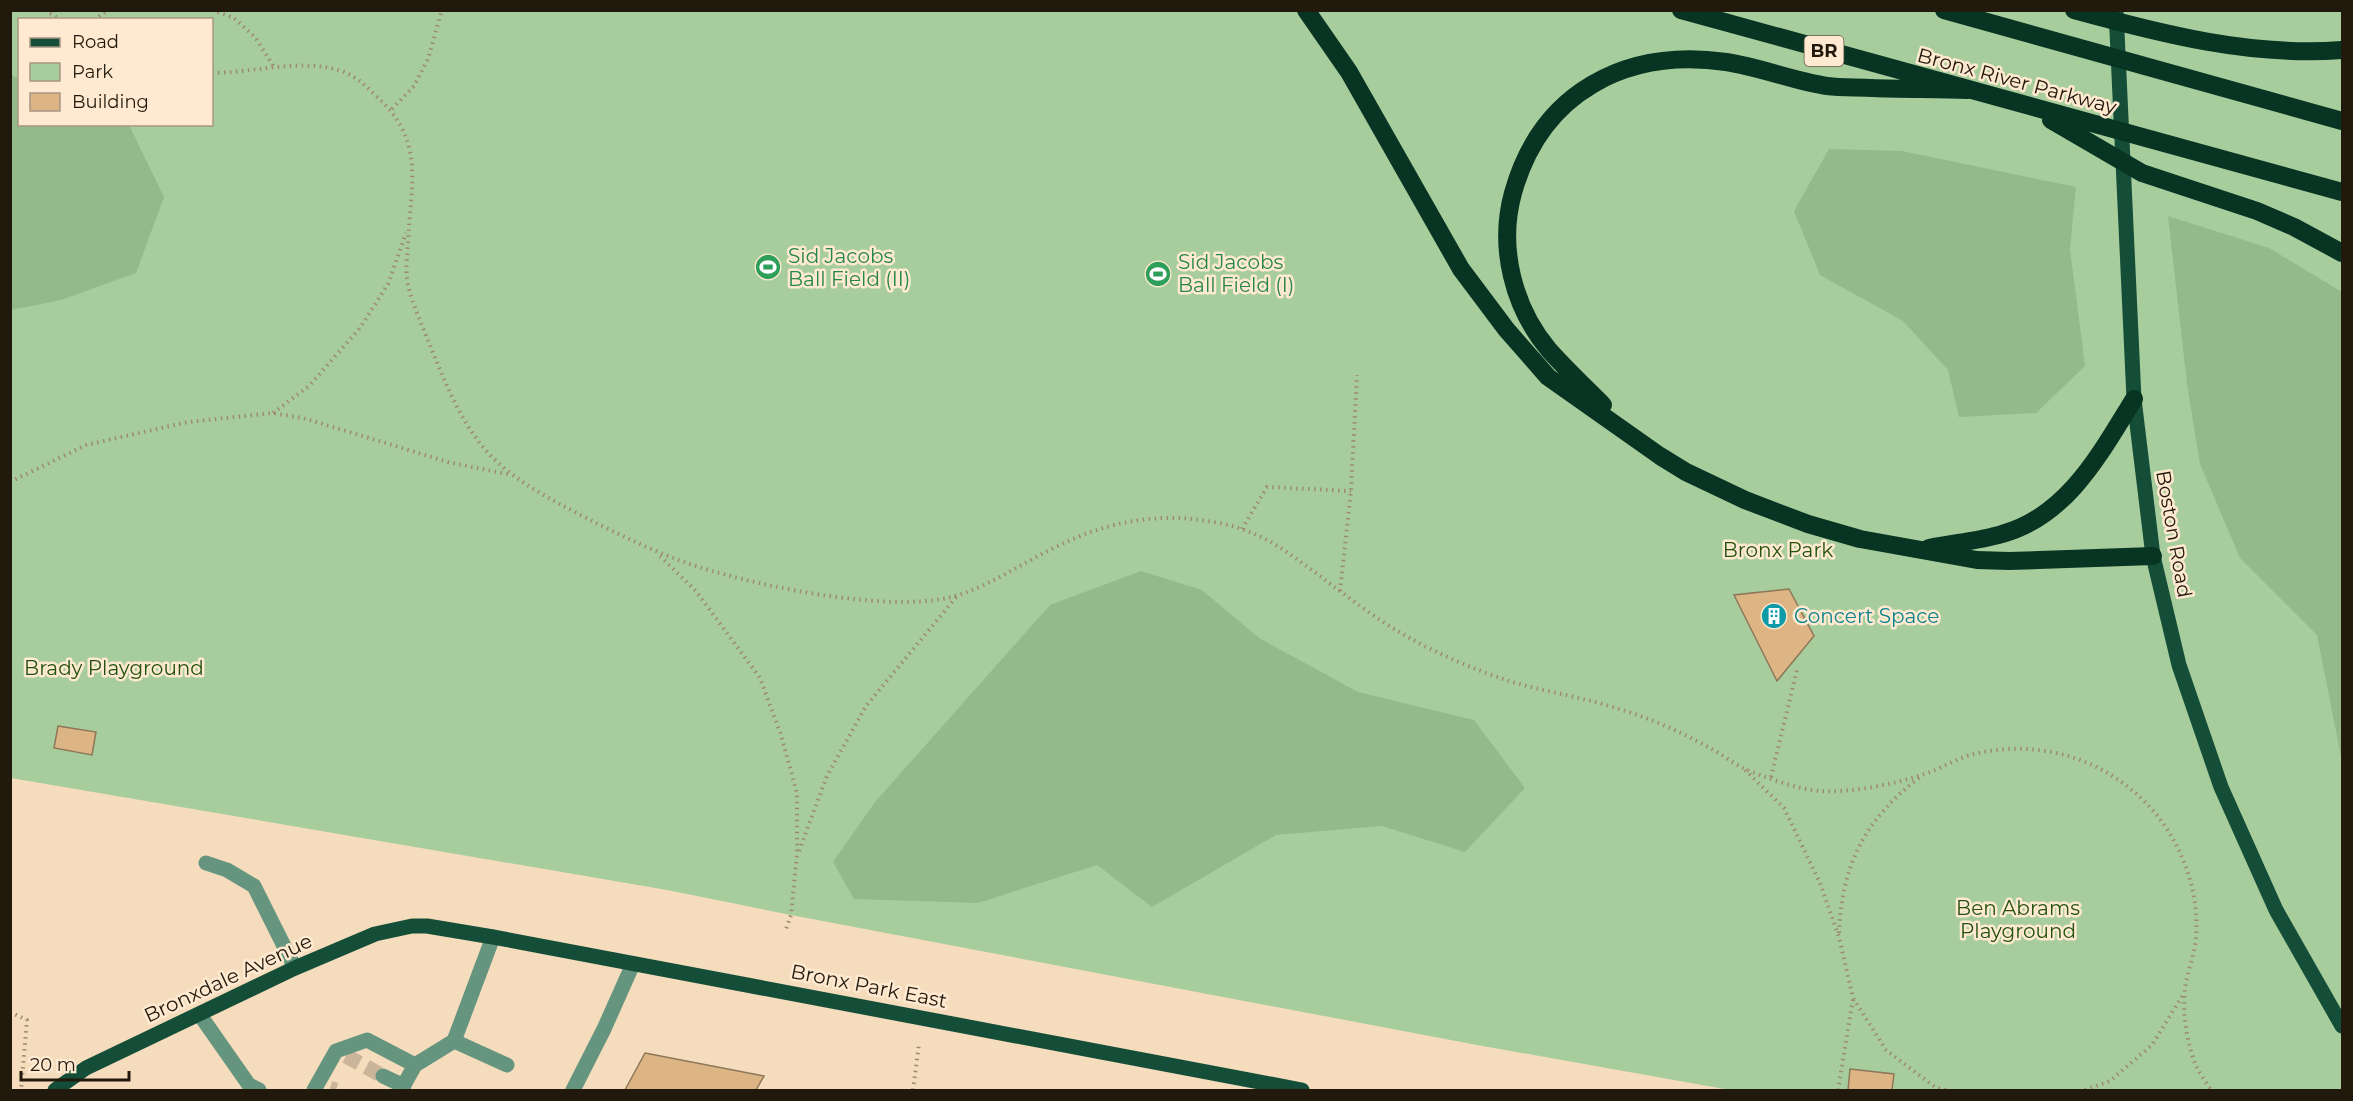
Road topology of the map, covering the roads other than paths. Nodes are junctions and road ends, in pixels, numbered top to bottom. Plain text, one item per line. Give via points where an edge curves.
1 (1306, 10) edge
2 (1681, 10) edge
3 (1944, 10) edge
4 (2074, 10) edge
5 (2116, 10) edge
6 (2343, 50) edge
7 (1968, 90) junction
8 (2029, 107) junction
9 (2343, 121) edge
10 (2343, 192) edge
11 (2343, 253) edge
12 (2134, 399) junction
13 (1638, 440) junction
14 (1918, 550) junction
15 (2153, 556) junction
16 (206, 863) dead end
17 (427, 926) joint
18 (493, 937) junction
19 (633, 964) junction
20 (295, 968) junction
21 (200, 1015) junction
22 (2343, 1026) edge
23 (454, 1041) junction
24 (415, 1065) junction
25 (507, 1065) dead end
26 (383, 1076) tunnel mouth
27 (321, 1087) edge
28 (402, 1088) edge
29 (56, 1090) edge
30 (259, 1090) edge
31 (573, 1090) edge
32 (1302, 1090) edge

1 - 13 highway via 1349,72 1461,269 1500,322 1548,377
2 - 7 highway, Bronx River Parkway / BR
3 - 9 highway
4 - 6 highway via 2210,44 2294,52
5 - 12 main road, Boston Road
7 - 8 highway, Bronx River Parkway / BR
7 - 13 highway via 1828,86 1726,62 1683,60 1655,62 1609,75 1566,102 1534,142 1516,184 1508,233 1512,282 1548,348
8 - 10 highway, Bronx River Parkway / BR
8 - 11 highway via 2142,173 2257,211
12 - 14 highway via 2075,487 2041,516 2002,534
12 - 15 main road, Boston Road
13 - 14 highway via 1686,472 1777,513 1834,532
14 - 15 highway via 2009,561
15 - 22 main road, Boston Road via 2179,665 2221,787 2277,910
16 - 20 street via 254,886
17 - 18 main road, Bronx Park East
17 - 20 main road, Bronxdale Avenue via 375,934
18 - 19 main road, Bronx Park East
18 - 23 street
19 - 31 street
19 - 32 main road, Bronx Park East
20 - 21 main road, Bronxdale Avenue
21 - 29 main road, Bronxdale Avenue via 86,1068
21 - 30 street via 249,1085
23 - 24 street
23 - 25 street
24 - 27 street via 367,1040 341,1054
24 - 28 street
26 - 28 street

